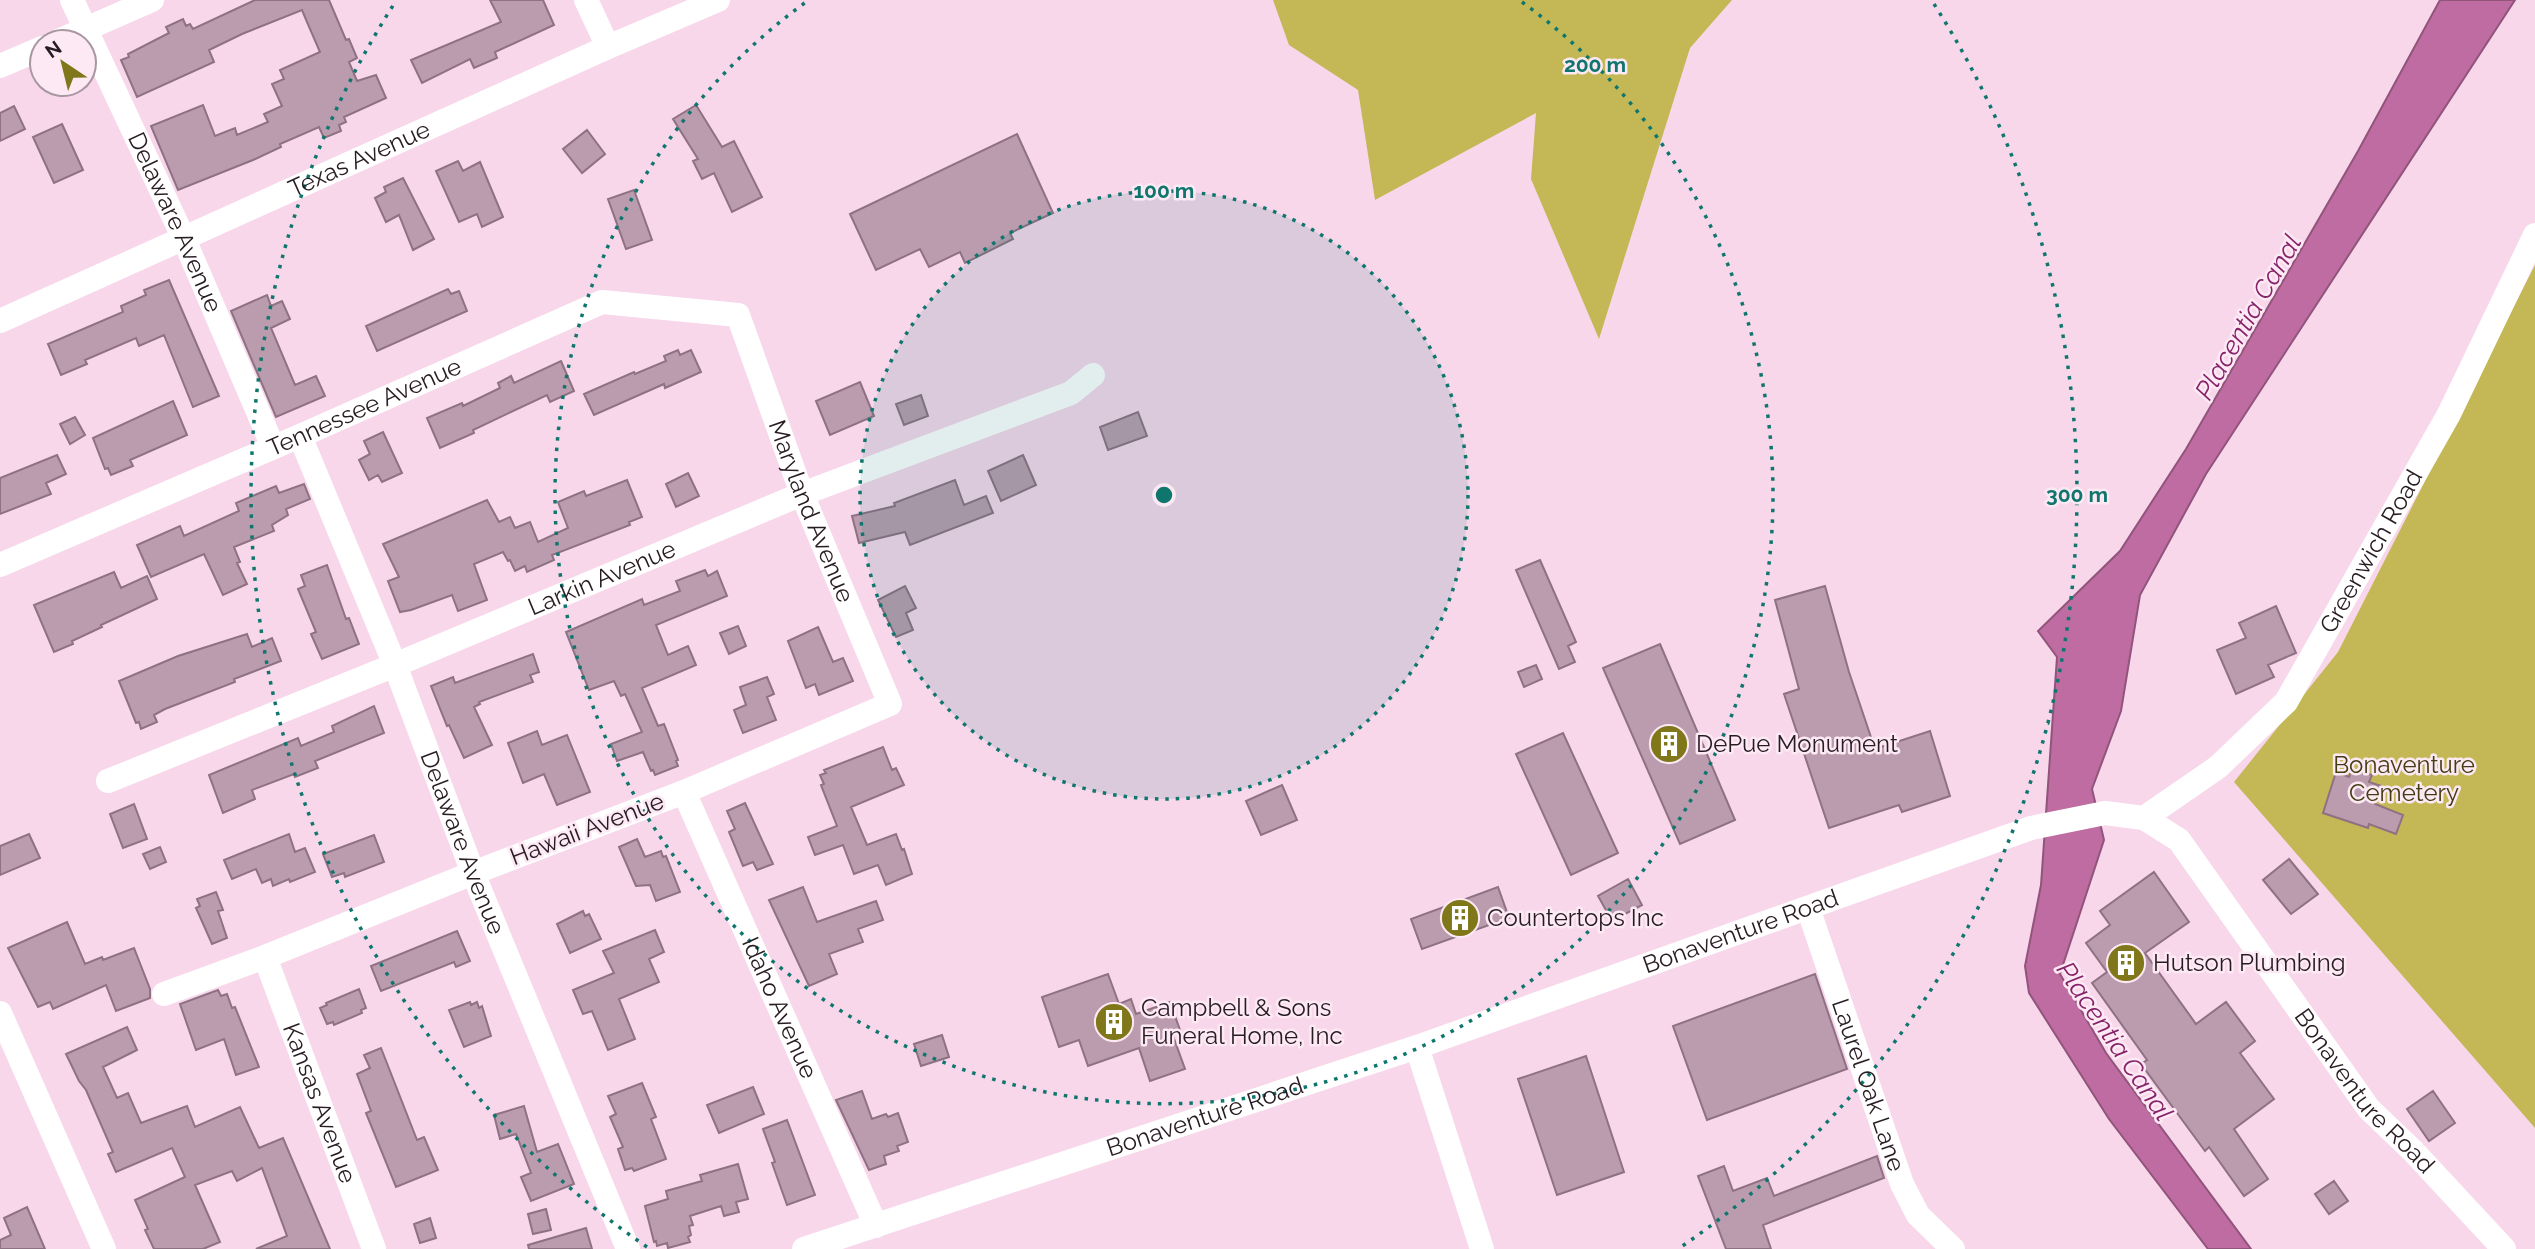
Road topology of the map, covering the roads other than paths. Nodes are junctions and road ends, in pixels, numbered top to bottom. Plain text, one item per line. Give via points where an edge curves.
1 (72, 0) edge
2 (152, 0) edge
3 (586, 0) edge
4 (718, 0) edge
5 (85, 28) edge
6 (87, 28) edge
7 (608, 47) junction
8 (28, 54) edge
9 (98, 57) edge
10 (0, 66) edge
11 (2535, 235) edge
12 (184, 239) junction
13 (738, 315) joint
14 (0, 321) edge
15 (1093, 375) dead end
16 (300, 436) junction
17 (273, 447) junction
18 (802, 494) junction
19 (0, 565) edge
20 (395, 665) junction
21 (890, 704) joint
22 (108, 781) dead end
23 (684, 792) junction
24 (2144, 818) junction
25 (473, 873) junction
26 (1808, 908) junction
27 (265, 957) junction
28 (164, 994) dead end
29 (0, 1013) edge
30 (1417, 1047) junction
31 (876, 1226) junction
32 (104, 1249) edge
33 (374, 1249) edge
34 (628, 1249) edge
35 (804, 1249) edge
36 (1482, 1249) edge
37 (1953, 1249) edge
38 (2504, 1249) edge

1 - 5 street, Delaware Avenue
2 - 6 street
3 - 7 street
4 - 7 street, Texas Avenue
7 - 12 street, Texas Avenue
8 - 10 street
9 - 12 street, Delaware Avenue
11 - 24 street, Greenwich Road via 2449,414 2286,702 2218,766
12 - 14 street, Texas Avenue
12 - 17 street, Delaware Avenue
13 - 16 street, Tennessee Avenue via 601,302
13 - 18 street, Maryland Avenue
15 - 18 street, Larkin Avenue via 1071,393
16 - 17 street, Tennessee Avenue
16 - 20 street, Delaware Avenue
17 - 19 street, Tennessee Avenue
18 - 20 street, Larkin Avenue
18 - 21 street, Maryland Avenue
20 - 22 street, Larkin Avenue
20 - 25 street, Delaware Avenue
21 - 23 street, Hawaii Avenue
23 - 25 street, Hawaii Avenue
23 - 31 street, Idaho Avenue
24 - 26 street, Bonaventure Road via 2105,813 2031,828
24 - 38 street, Bonaventure Road via 2179,841 2369,1109
25 - 27 street, Hawaii Avenue
25 - 34 street, Delaware Avenue
26 - 30 street, Bonaventure Road
26 - 37 street, Laurel Oak Lane via 1902,1184 1918,1215
27 - 28 street, Hawaii Avenue
27 - 33 street, Kansas Avenue
29 - 32 street
30 - 31 street, Bonaventure Road
30 - 36 street
31 - 35 street, Bonaventure Road

